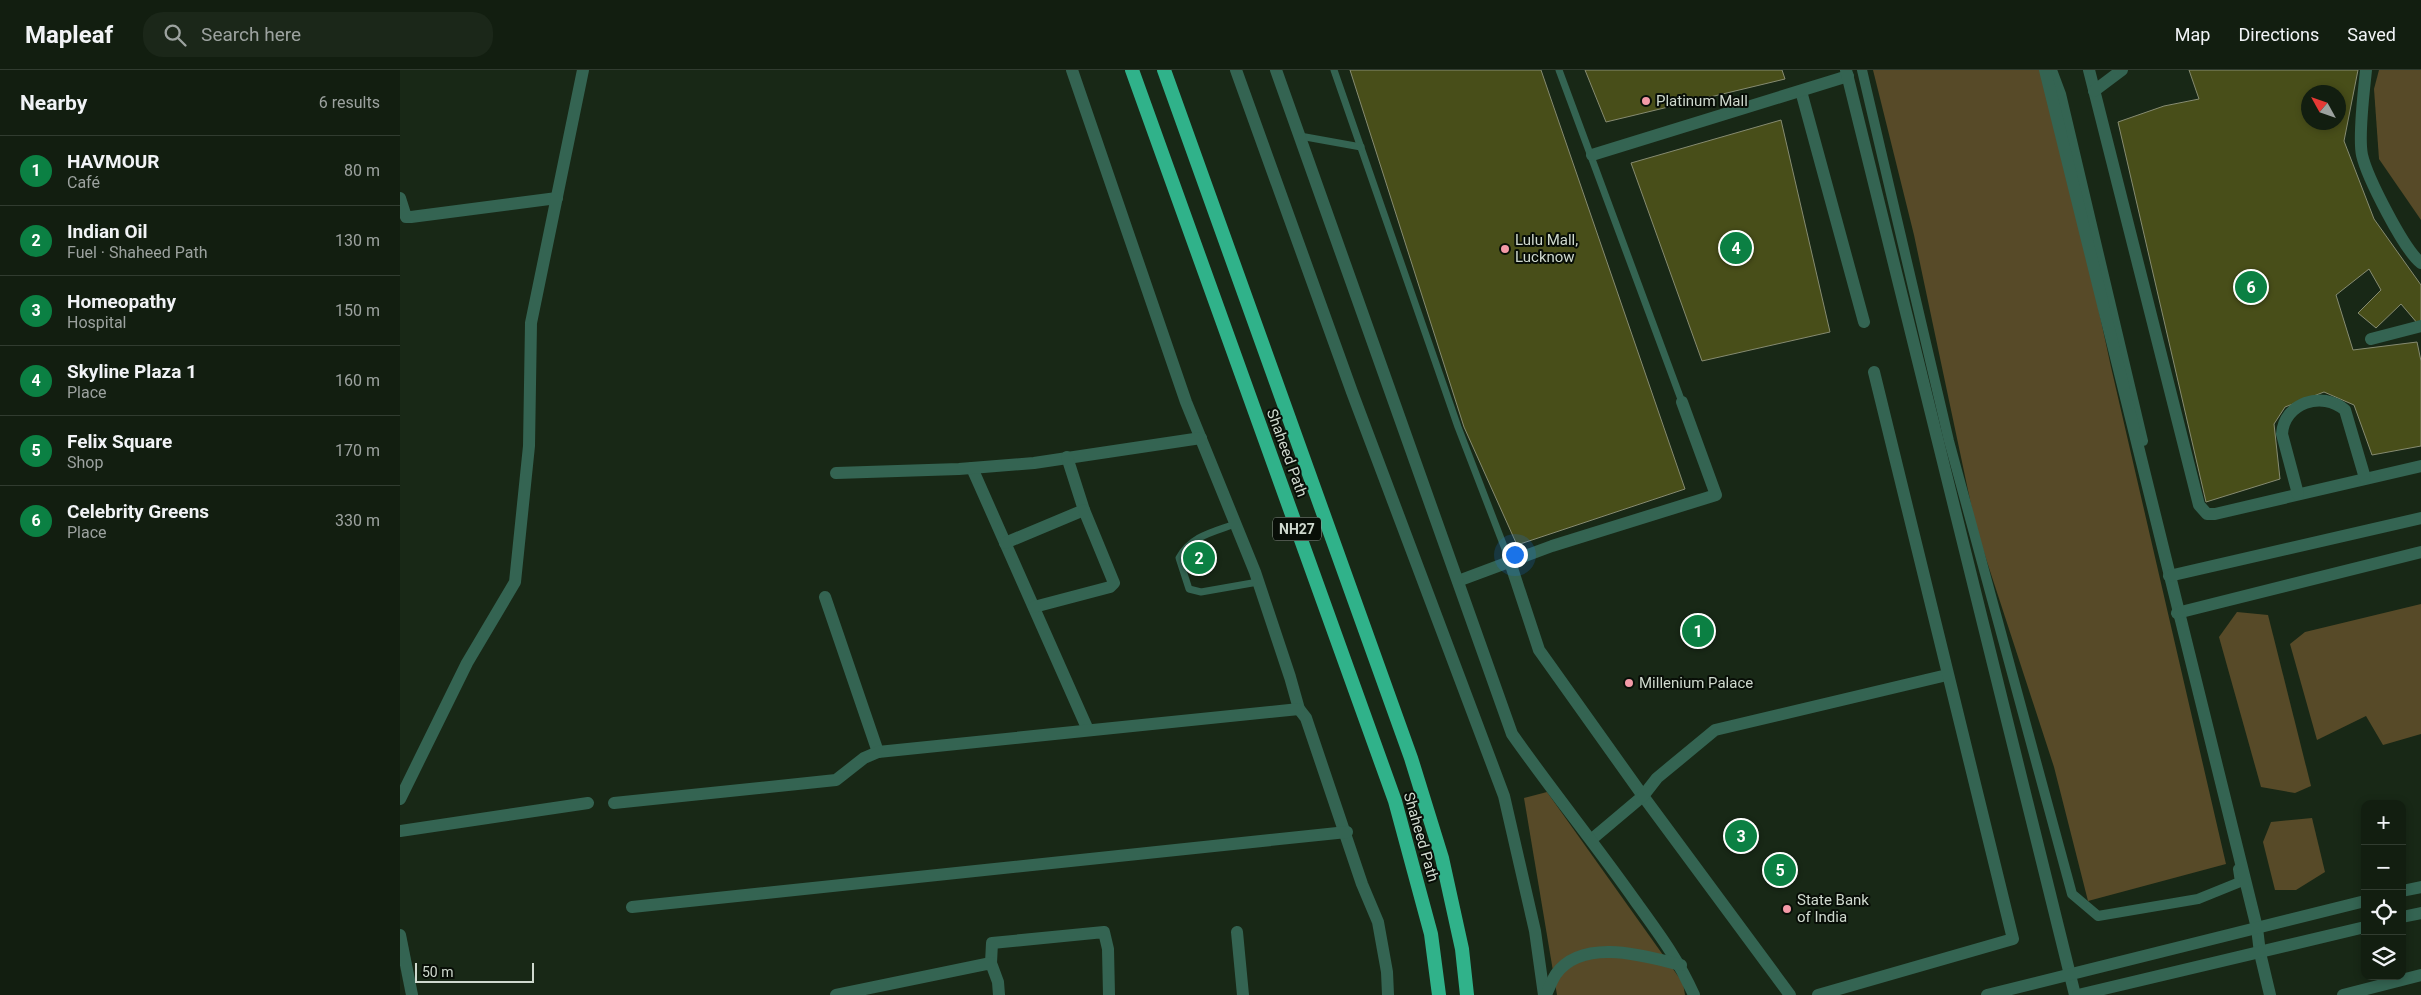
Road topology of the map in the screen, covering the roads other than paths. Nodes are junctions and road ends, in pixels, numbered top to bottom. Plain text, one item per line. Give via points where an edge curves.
1 (583, 70) edge
2 (1072, 70) edge
3 (1132, 70) edge
4 (1164, 70) edge
5 (1236, 70) edge
6 (1276, 70) edge
7 (1334, 70) edge
8 (1559, 70) edge
9 (1862, 70) edge
10 (2044, 70) edge
11 (2052, 70) edge
12 (2089, 70) edge
13 (2122, 70) edge
14 (2366, 70) edge
15 (1847, 73) edge
16 (1801, 91) junction
17 (2094, 91) junction
18 (1300, 136) junction
19 (1361, 148) junction
20 (1592, 155) junction
21 (400, 198) edge
22 (557, 198) junction
23 (2421, 263) edge
24 (1864, 322) dead end
25 (2421, 326) edge
26 (2371, 339) dead end
27 (1874, 372) dead end
28 (1682, 402) joint
29 (1201, 438) junction
30 (1067, 457) junction
31 (2421, 466) edge
32 (972, 468) junction
33 (836, 473) dead end
34 (2365, 478) junction
35 (2298, 494) junction
36 (1084, 510) junction
37 (2421, 518) edge
38 (1235, 524) junction
39 (1005, 542) junction
40 (2421, 552) edge
41 (1510, 562) junction
42 (2169, 576) junction
43 (1458, 581) junction
44 (1258, 582) junction
45 (825, 597) dead end
46 (1034, 607) junction
47 (2178, 613) junction
48 (1947, 675) junction
49 (1299, 709) junction
50 (1088, 730) junction
51 (878, 752) junction
52 (1643, 796) junction
53 (400, 799) edge
54 (588, 803) dead end
55 (614, 803) dead end
56 (400, 831) edge
57 (1347, 832) junction
58 (1592, 839) junction
59 (2421, 887) edge
60 (2406, 891) edge
61 (2361, 902) edge
62 (632, 907) dead end
63 (2421, 913) edge
64 (2406, 916) edge
65 (2361, 927) edge
66 (2257, 928) junction
67 (1237, 932) dead end
68 (400, 935) edge
69 (2260, 953) junction
70 (991, 963) junction
71 (1681, 965) junction
72 (2071, 973) junction
73 (2421, 975) edge
74 (412, 995) edge
75 (836, 995) edge
76 (999, 995) edge
77 (1109, 995) edge
78 (1243, 995) edge
79 (1388, 995) edge
80 (1439, 995) edge
81 (1467, 995) edge
82 (1545, 995) edge
83 (1694, 995) edge
84 (1790, 995) edge
85 (1818, 995) edge
86 (1987, 995) edge
87 (2076, 995) edge
88 (2270, 995) edge
89 (2343, 995) edge

1 - 22 street
2 - 29 street
3 - 80 highway, Shaheed Path / NH27 via 1395,800 1431,934
4 - 81 highway, Shaheed Path / NH27 via 1411,758 1442,858 1462,949
5 - 82 street via 1504,796 1535,931
6 - 18 street
7 - 19 lane
8 - 20 lane
9 - 11 street via 1949,441 2072,894 2098,916 2198,899 2240,882 2231,797 2172,568 2061,94
10 - 42 street
12 - 17 street
13 - 17 street
14 - 23 street via 2362,154 2379,196 2407,246
15 - 16 street
15 - 72 street
16 - 20 street
16 - 24 street
17 - 35 street via 2199,504 2207,514 2216,514
18 - 19 lane
18 - 43 street
19 - 41 lane via 1458,427
20 - 28 lane
21 - 22 street via 406,217
22 - 53 street via 531,323 529,446 515,582 467,663
25 - 26 street
27 - 48 street
28 - 41 street via 1716,495 1692,500
29 - 30 street
29 - 38 street
30 - 32 street
30 - 36 street
31 - 34 street
32 - 33 street
32 - 39 street
34 - 35 street
34 - 35 street via 2344,410 2337,403 2324,400 2304,403 2290,412 2282,434
36 - 39 street
36 - 46 street via 1114,583 1110,587
37 - 42 street
38 - 44 street
38 - 44 lane via 1200,536 1186,545 1178,558 1185,581 1189,589 1201,592
39 - 46 street
40 - 47 street
41 - 43 street
41 - 52 street via 1538,650
42 - 47 street
43 - 58 street via 1512,734
44 - 49 street
45 - 51 street
46 - 50 street
47 - 66 street
48 - 52 street via 1715,730 1657,778
48 - 85 street via 2013,939
49 - 50 street
49 - 57 street via 1306,718
50 - 51 street
51 - 55 street via 864,758 836,780
52 - 58 street
52 - 84 street
54 - 56 street
57 - 62 street
57 - 79 street via 1362,884 1378,922
58 - 71 street
59 - 60 street
61 - 66 street
63 - 64 street
65 - 69 street
66 - 69 street
66 - 72 street
67 - 78 street
68 - 74 street
69 - 87 street
69 - 88 street
70 - 75 street
70 - 76 street
70 - 77 street via 992,943 1104,932 1108,949
71 - 82 street via 1635,953 1596,952 1577,958 1557,973
71 - 83 street
72 - 86 street
72 - 87 street
73 - 89 street

